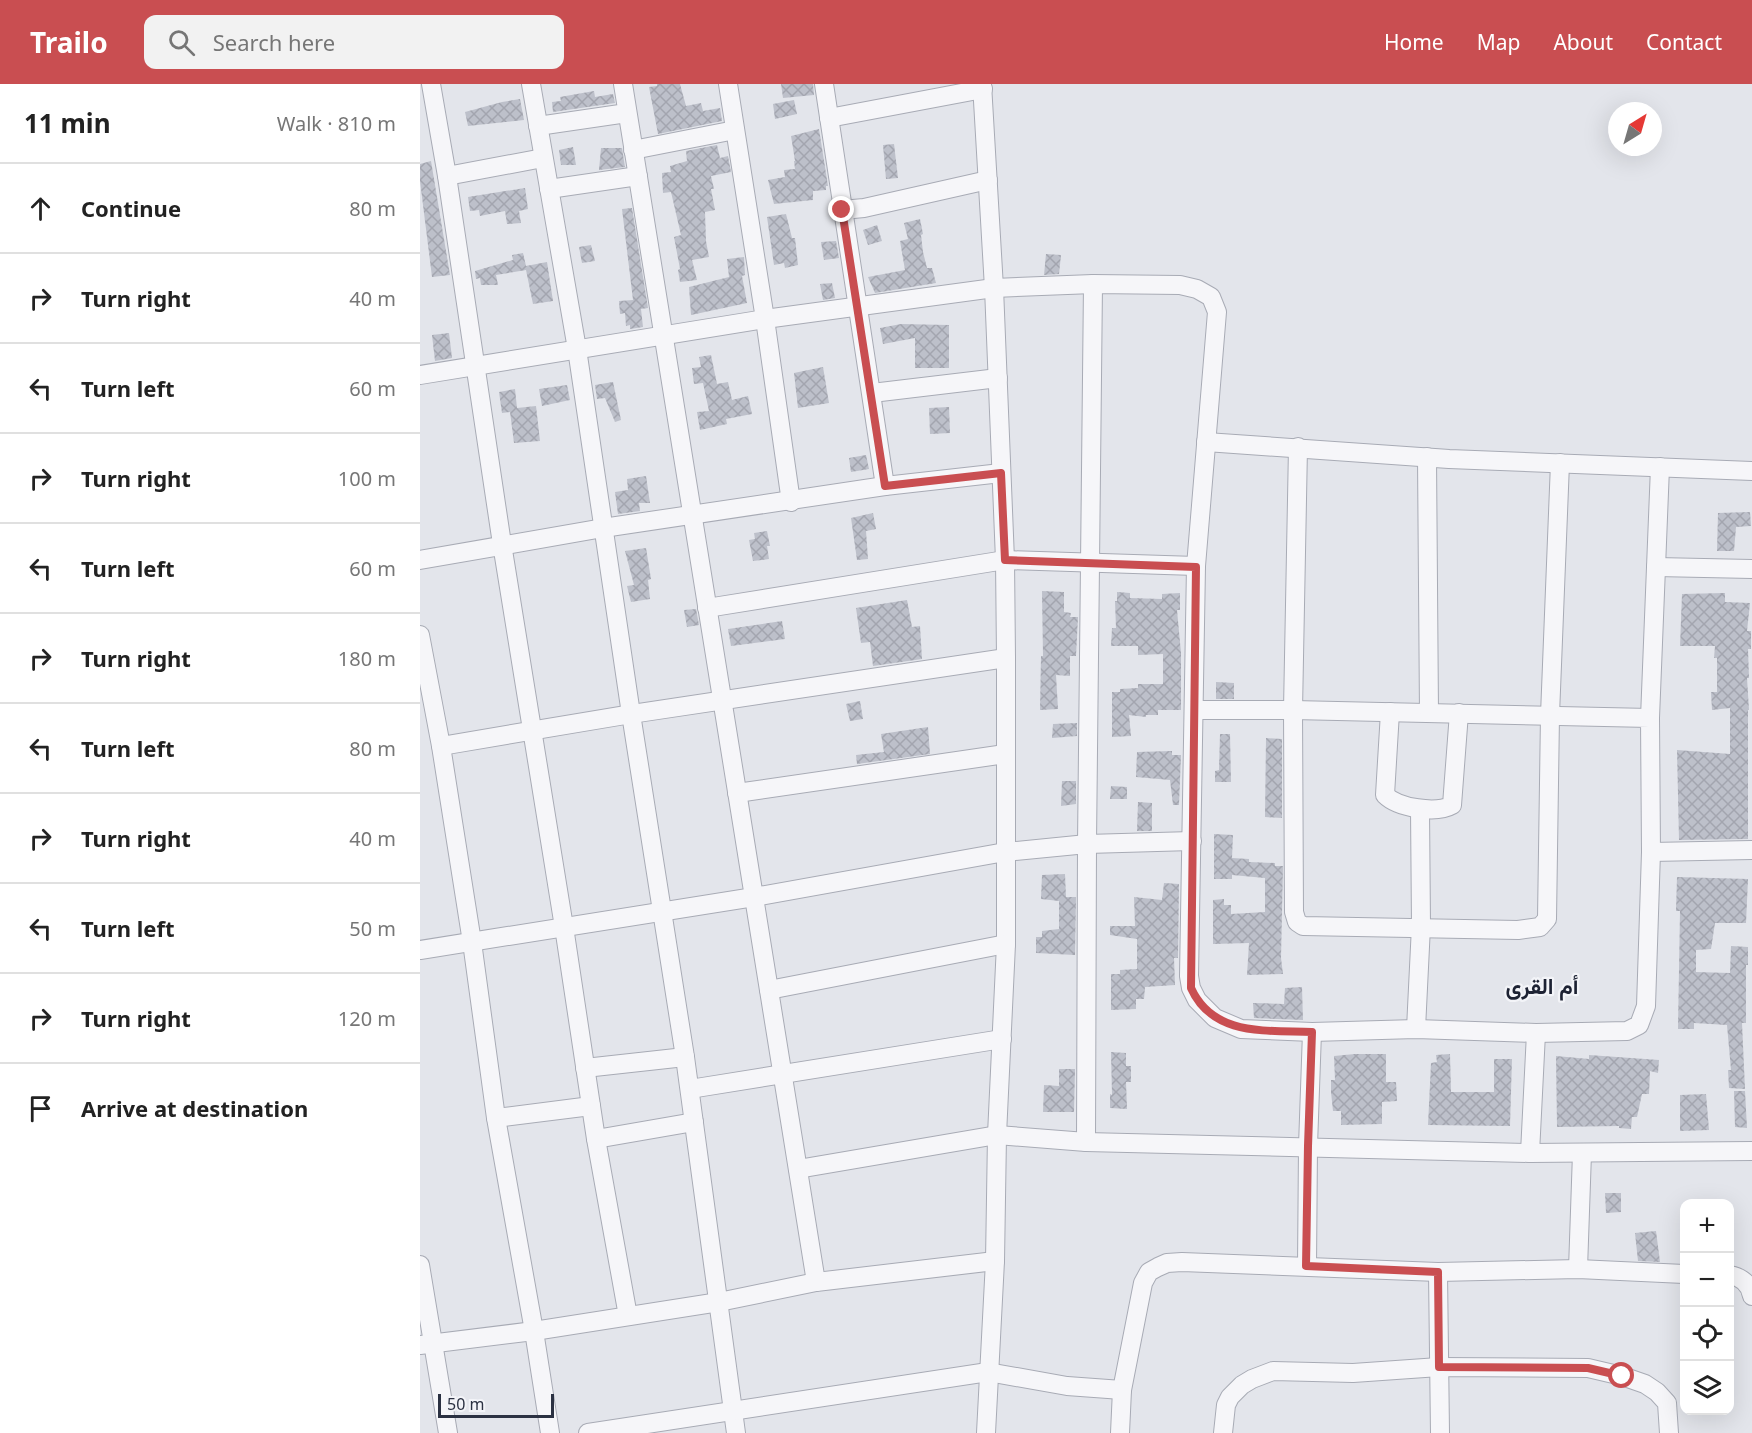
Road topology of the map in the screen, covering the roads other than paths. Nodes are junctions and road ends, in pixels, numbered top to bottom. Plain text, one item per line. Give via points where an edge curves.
1 (431, 84) edge
2 (531, 84) edge
3 (623, 84) edge
4 (728, 84) edge
5 (824, 84) edge
6 (982, 86) edge
7 (627, 112) junction
8 (829, 118) junction
9 (538, 126) junction
10 (735, 130) junction
11 (633, 150) junction
12 (543, 158) junction
13 (447, 176) junction
14 (638, 176) junction
15 (988, 180) junction
16 (549, 189) junction
17 (842, 210) junction
18 (1093, 284) junction
19 (994, 288) junction
20 (857, 307) junction
21 (765, 319) junction
22 (664, 337) junction
23 (577, 349) junction
24 (476, 367) junction
25 (420, 375) edge
26 (998, 378) junction
27 (872, 393) junction
28 (1206, 442) junction
29 (1298, 447) junction
30 (1427, 457) junction
31 (1560, 463) junction
32 (1660, 467) junction
33 (1752, 471) edge
34 (1001, 473) junction
35 (885, 486) junction
36 (791, 502) junction
37 (692, 515) junction
38 (603, 528) junction
39 (502, 544) junction
40 (420, 560) edge
41 (1005, 560) junction
42 (1091, 563) junction
43 (1196, 567) junction
44 (1656, 567) junction
45 (1752, 569) edge
46 (707, 608) junction
47 (420, 634) edge
48 (1006, 658) junction
49 (722, 700) junction
50 (1194, 710) junction
51 (1293, 710) junction
52 (1390, 712) junction
53 (1429, 713) junction
54 (1459, 713) junction
55 (631, 714) junction
56 (1550, 715) junction
57 (1650, 718) junction
58 (533, 730) junction
59 (441, 746) junction
60 (1005, 754) junction
61 (737, 793) junction
62 (1420, 808) junction
63 (1191, 841) junction
64 (1087, 844) junction
65 (1752, 850) edge
66 (1005, 852) junction
67 (1652, 852) junction
68 (754, 897) junction
69 (662, 911) junction
70 (564, 927) junction
71 (1421, 927) junction
72 (472, 942) junction
73 (1006, 944) junction
74 (420, 950) edge
75 (769, 990) junction
76 (1416, 1029) junction
77 (1312, 1032) junction
78 (1536, 1033) junction
79 (1002, 1039) junction
80 (685, 1057) junction
81 (585, 1068) junction
82 (783, 1075) junction
83 (690, 1089) junction
84 (591, 1106) junction
85 (496, 1118) junction
86 (694, 1122) junction
87 (997, 1135) junction
88 (596, 1139) junction
89 (1086, 1142) junction
90 (1308, 1146) junction
91 (1752, 1151) edge
92 (1530, 1153) junction
93 (1582, 1153) junction
94 (798, 1169) junction
95 (995, 1261) junction
96 (420, 1265) edge
97 (1306, 1266) junction
98 (1578, 1269) junction
99 (1438, 1272) junction
100 (1680, 1274) edge
101 (1734, 1276) edge
102 (816, 1282) junction
103 (1752, 1296) edge
104 (719, 1302) junction
105 (628, 1316) junction
106 (534, 1331) junction
107 (426, 1344) edge
108 (1439, 1367) junction
109 (988, 1372) junction
110 (1122, 1390) junction
111 (732, 1411) junction
112 (448, 1433) edge
113 (550, 1433) edge
114 (588, 1433) edge
115 (736, 1433) edge
116 (986, 1433) edge
117 (1119, 1433) edge
118 (1223, 1433) edge
119 (1440, 1433) edge
120 (1669, 1433) edge

1 - 13 street
2 - 9 street
3 - 7 street
4 - 10 street
5 - 8 street
6 - 8 street
6 - 15 street
7 - 9 street
7 - 11 street
8 - 17 street
9 - 12 street
10 - 11 street
10 - 21 street
11 - 14 street
12 - 13 street
12 - 16 street
13 - 24 street
14 - 16 street
14 - 22 street
15 - 17 street
15 - 19 street
16 - 23 street
17 - 20 street
18 - 19 street
18 - 28 street via 1180,285 1211,297 1217,312
18 - 42 street
19 - 20 street
19 - 26 street
20 - 21 street
20 - 27 street
21 - 22 street
21 - 36 street
22 - 23 street
22 - 37 street
23 - 24 street
23 - 38 street
24 - 25 street
24 - 39 street
26 - 27 street
26 - 34 street
27 - 35 street
28 - 29 street
28 - 43 street
29 - 30 street
29 - 51 street
30 - 31 street
30 - 53 street
31 - 32 street
31 - 56 street
32 - 33 street
32 - 44 street
34 - 35 street
34 - 41 street
35 - 36 street
36 - 37 street
37 - 38 street
37 - 46 street
38 - 39 street
38 - 55 street
39 - 40 street
39 - 58 street
41 - 42 street
41 - 46 street
41 - 48 street
42 - 43 street
42 - 64 street
43 - 50 street
44 - 45 street
44 - 57 street
46 - 49 street
47 - 59 street
48 - 49 street
48 - 60 street
49 - 55 street
49 - 61 street
50 - 51 street
50 - 63 street
51 - 52 street
51 - 71 street via 1297,922 1303,926
52 - 53 street
52 - 62 street via 1385,795 1399,805
53 - 54 street
54 - 56 street
54 - 62 street via 1452,805
55 - 58 street
55 - 69 street
56 - 57 street
56 - 71 street via 1548,919 1532,929
57 - 67 street
58 - 59 street
58 - 70 street
59 - 72 street
60 - 61 street
60 - 66 street
61 - 68 street
62 - 71 street
63 - 64 street
63 - 77 street via 1189,976 1193,995 1215,1018 1240,1029
64 - 66 street
64 - 89 street
65 - 67 street
66 - 68 street
66 - 73 street
67 - 78 street via 1646,1006 1639,1025 1627,1031
68 - 69 street
68 - 75 street
69 - 70 street
69 - 80 street
70 - 72 street
70 - 81 street
71 - 76 street
72 - 74 street
72 - 85 street
73 - 75 street
73 - 79 street
75 - 82 street
76 - 77 street
76 - 78 street
77 - 90 street
78 - 92 street
79 - 82 street
79 - 87 street
80 - 81 street
80 - 83 street
81 - 84 street
82 - 83 street
82 - 94 street
83 - 86 street
84 - 85 street
84 - 88 street
85 - 106 street
86 - 88 street
86 - 104 street
87 - 89 street
87 - 94 street
87 - 95 street
88 - 105 street
89 - 90 street
90 - 92 street
90 - 97 street
91 - 93 street
92 - 93 street
93 - 98 street
94 - 102 street
95 - 102 street
95 - 109 street
96 - 107 street
97 - 99 street
97 - 110 street via 1182,1262 1167,1263 1149,1272 1143,1283
98 - 99 street
98 - 100 street
99 - 108 street
101 - 103 street via 1740,1277
102 - 104 street
104 - 105 street
104 - 111 street
105 - 106 street
106 - 107 street
106 - 113 street
107 - 112 street
108 - 118 street via 1353,1373 1273,1371 1242,1385 1230,1397
108 - 119 street
108 - 120 street via 1588,1368 1622,1376 1658,1392 1666,1403
109 - 110 street via 1067,1386
109 - 111 street
109 - 116 street
110 - 117 street
111 - 114 street
111 - 115 street

